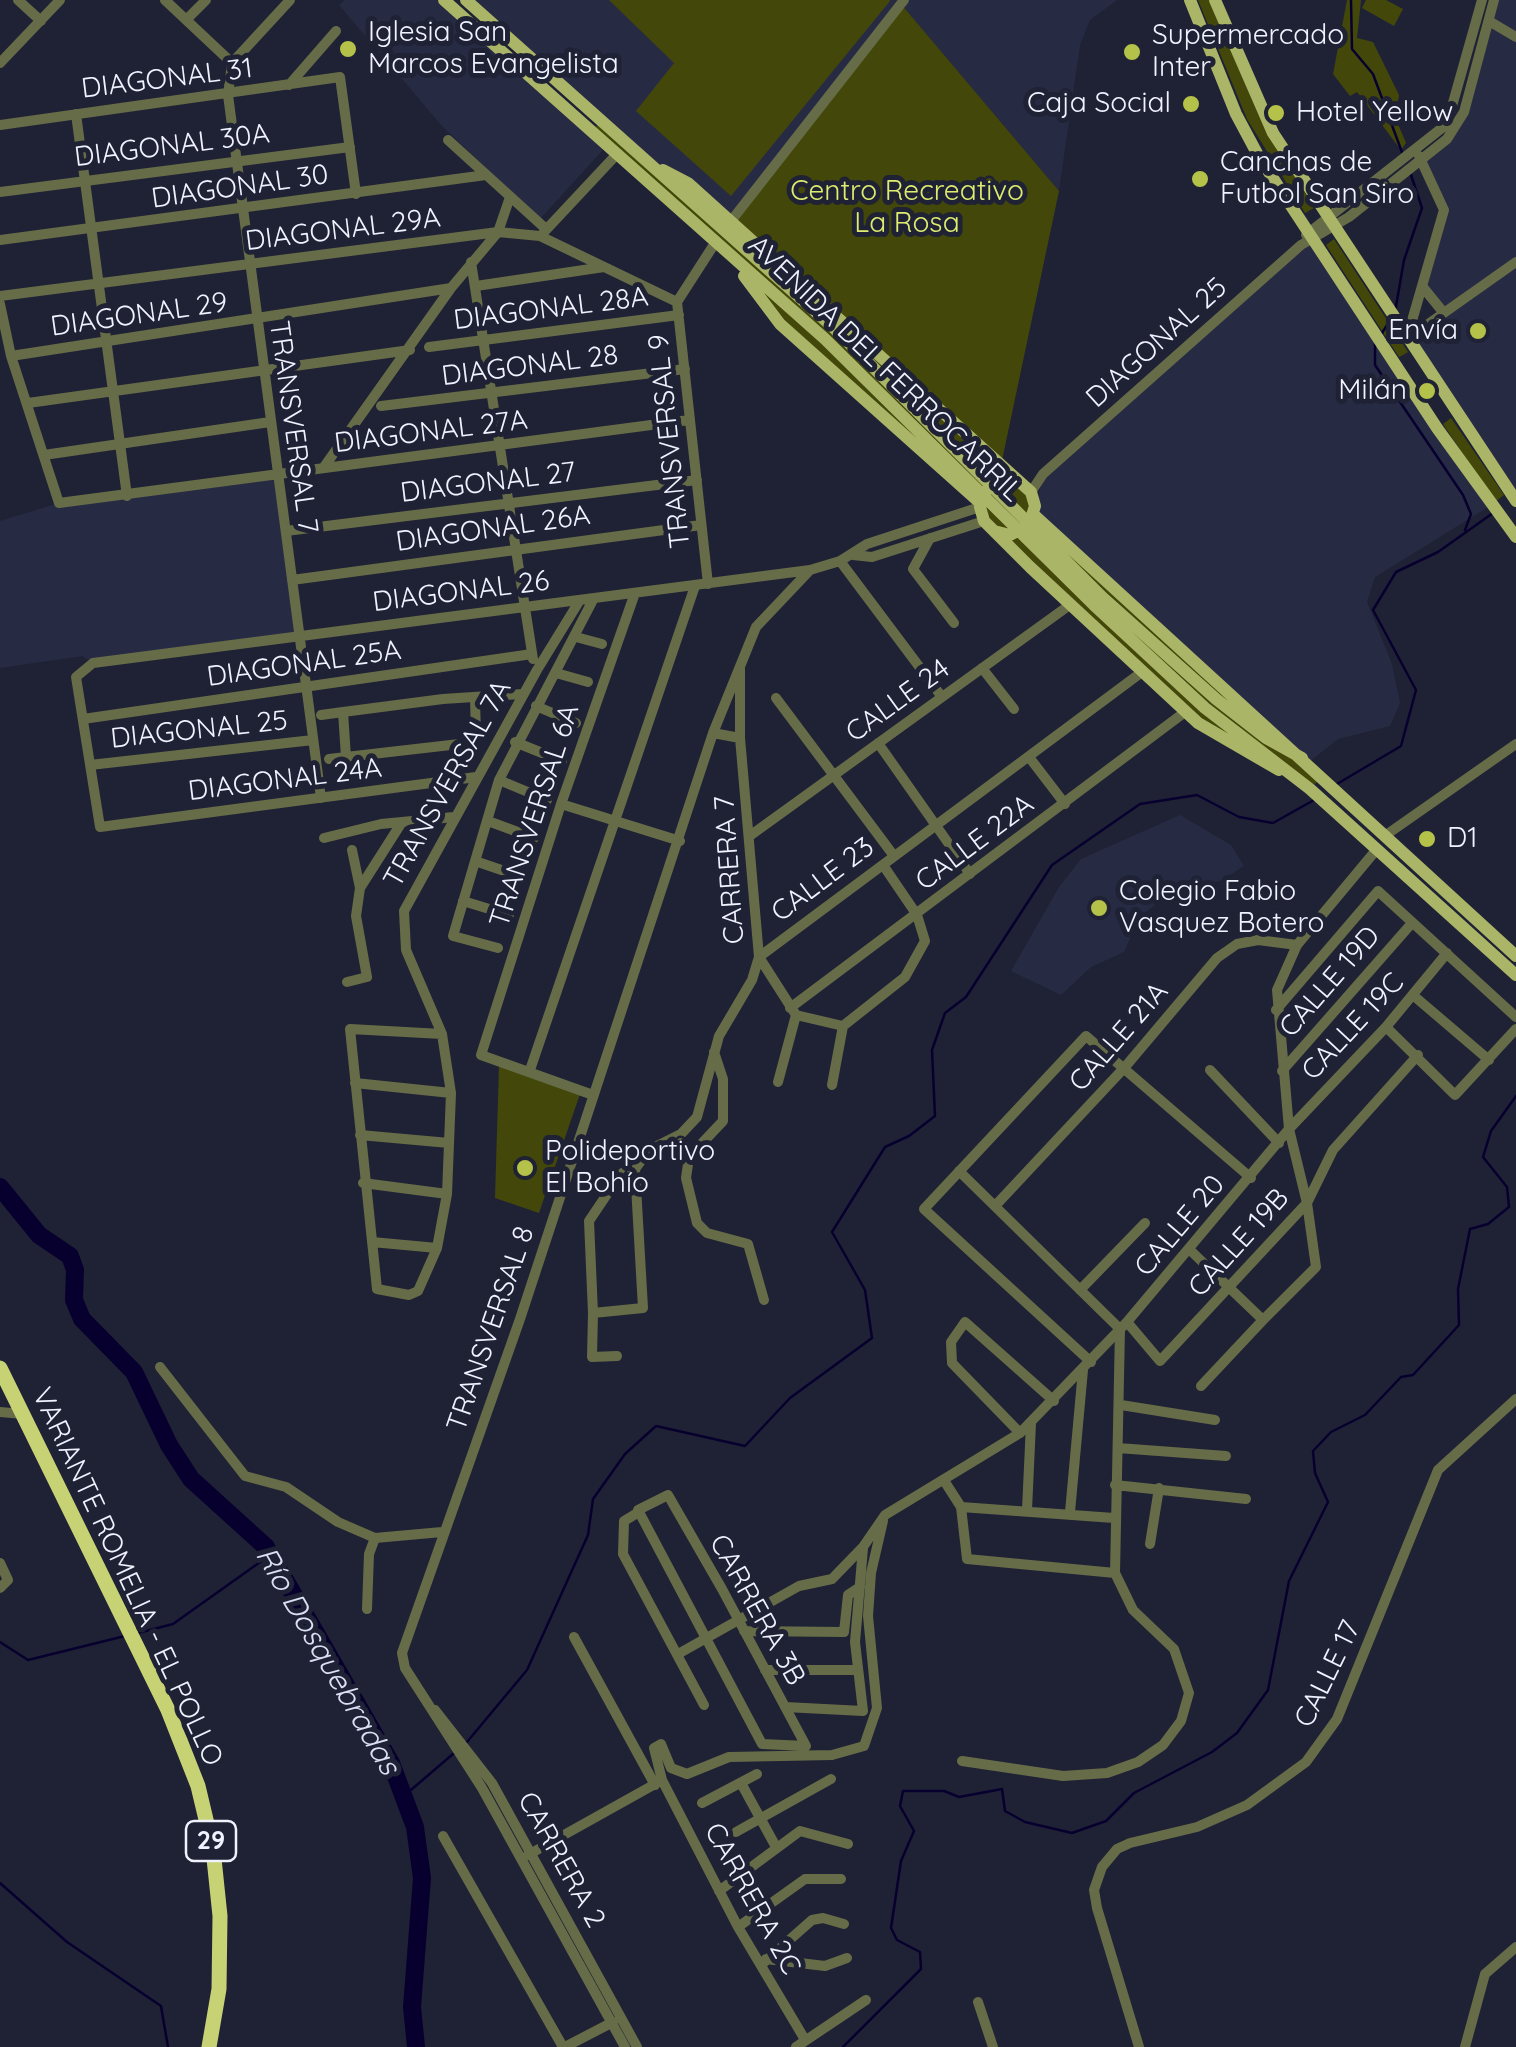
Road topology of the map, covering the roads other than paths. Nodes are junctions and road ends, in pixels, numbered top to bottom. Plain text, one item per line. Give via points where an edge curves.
1 (18, 0) edge
2 (60, 0) edge
3 (165, 0) edge
4 (206, 0) edge
5 (290, 0) edge
6 (444, 0) edge
7 (466, 0) edge
8 (904, 0) edge
9 (1190, 0) edge
10 (1216, 0) edge
11 (1482, 0) edge
12 (1494, 0) edge
13 (187, 19) junction
14 (1483, 19) junction
15 (41, 21) junction
16 (336, 30) dead end
17 (1516, 37) edge
18 (1, 59) edge
19 (232, 63) junction
20 (288, 86) junction
21 (228, 95) junction
22 (76, 114) junction
23 (0, 125) edge
24 (448, 140) dead end
25 (350, 146) junction
26 (617, 154) junction
27 (1416, 159) junction
28 (234, 160) junction
29 (648, 162) junction
30 (486, 175) junction
31 (85, 181) junction
32 (0, 192) edge
33 (356, 194) junction
34 (510, 197) junction
35 (240, 211) junction
36 (731, 222) junction
37 (1330, 222) junction
38 (91, 230) junction
39 (498, 232) junction
40 (543, 233) junction
41 (1308, 238) junction
42 (0, 240) edge
43 (715, 243) junction
44 (728, 254) junction
45 (471, 262) junction
46 (1516, 262) edge
47 (248, 265) junction
48 (606, 266) junction
49 (99, 284) junction
50 (476, 286) junction
51 (1422, 286) junction
52 (451, 288) junction
53 (0, 296) edge
54 (0, 304) edge
55 (678, 309) junction
56 (1442, 312) junction
57 (254, 322) junction
58 (830, 334) junction
59 (1403, 334) junction
60 (484, 340) junction
61 (108, 342) junction
62 (429, 348) dead end
63 (410, 350) junction
64 (11, 356) junction
65 (262, 370) junction
66 (685, 370) junction
67 (114, 391) junction
68 (493, 395) junction
69 (28, 403) junction
70 (382, 406) dead end
71 (689, 420) junction
72 (270, 422) junction
73 (122, 443) junction
74 (500, 447) junction
75 (44, 455) junction
76 (324, 467) junction
77 (279, 475) junction
78 (696, 480) junction
79 (1023, 486) junction
80 (127, 496) junction
81 (1512, 497) edge
82 (509, 504) junction
83 (1034, 515) junction
84 (985, 516) junction
85 (701, 524) junction
86 (286, 531) junction
87 (1516, 536) edge
88 (930, 538) junction
89 (516, 548) junction
90 (853, 554) junction
91 (840, 561) junction
92 (810, 570) junction
93 (292, 580) junction
94 (708, 584) junction
95 (695, 586) junction
96 (635, 593) junction
97 (594, 598) junction
98 (580, 600) junction
99 (1070, 604) junction
100 (524, 607) junction
101 (954, 623) dead end
102 (299, 636) junction
103 (576, 637) junction
104 (602, 644) dead end
105 (532, 654) junction
106 (740, 663) junction
107 (982, 668) junction
108 (537, 670) junction
109 (556, 672) junction
110 (1142, 672) junction
111 (588, 682) dead end
112 (306, 686) junction
113 (523, 694) junction
114 (474, 697) junction
115 (776, 698) dead end
116 (942, 698) junction
117 (1210, 703) junction
118 (536, 706) junction
119 (1014, 709) dead end
120 (343, 712) junction
121 (1185, 712) junction
122 (321, 715) dead end
123 (83, 718) junction
124 (576, 723) dead end
125 (713, 733) junction
126 (740, 738) junction
127 (313, 740) junction
128 (515, 742) junction
129 (878, 743) junction
130 (1516, 744) edge
131 (1029, 757) junction
132 (346, 758) junction
133 (1302, 758) junction
134 (329, 759) dead end
135 (562, 761) dead end
136 (90, 765) junction
137 (1291, 774) junction
138 (834, 775) junction
139 (476, 777) junction
140 (499, 780) junction
141 (321, 798) junction
142 (547, 800) dead end
143 (560, 804) junction
144 (1065, 804) junction
145 (454, 817) junction
146 (488, 821) junction
147 (402, 822) junction
148 (616, 823) junction
149 (937, 824) junction
150 (751, 835) junction
151 (1386, 835) junction
152 (324, 838) dead end
153 (534, 838) dead end
154 (680, 841) junction
155 (1377, 849) junction
156 (352, 850) dead end
157 (894, 856) junction
158 (475, 861) junction
159 (882, 866) junction
160 (970, 874) junction
161 (522, 877) dead end
162 (360, 888) junction
163 (463, 900) junction
164 (509, 915) dead end
165 (917, 915) junction
166 (1412, 923) junction
167 (1297, 945) junction
168 (498, 948) dead end
169 (1447, 953) junction
170 (759, 956) junction
171 (1516, 956) edge
172 (1516, 975) edge
173 (347, 982) dead end
174 (1414, 996) junction
175 (1276, 1011) junction
176 (793, 1012) junction
177 (1516, 1017) edge
178 (843, 1026) junction
179 (1386, 1027) junction
180 (1516, 1030) edge
181 (442, 1034) junction
182 (714, 1050) junction
183 (1418, 1056) junction
184 (1489, 1060) junction
185 (1125, 1068) junction
186 (530, 1070) junction
187 (1210, 1070) dead end
188 (1282, 1071) junction
189 (355, 1082) junction
190 (778, 1082) dead end
191 (832, 1084) dead end
192 (451, 1093) junction
193 (594, 1094) junction
194 (1289, 1129) junction
195 (360, 1135) junction
196 (449, 1143) junction
197 (1278, 1143) junction
198 (641, 1158) junction
199 (960, 1171) junction
200 (1251, 1178) junction
201 (364, 1183) junction
202 (447, 1194) junction
203 (1307, 1203) junction
204 (995, 1206) junction
205 (1145, 1223) dead end
206 (372, 1242) junction
207 (437, 1248) junction
208 (1191, 1251) junction
209 (1232, 1287) junction
210 (1080, 1290) junction
211 (764, 1300) dead end
212 (593, 1313) junction
213 (1264, 1320) junction
214 (1124, 1326) junction
215 (618, 1356) dead end
216 (1087, 1366) junction
217 (160, 1367) dead end
218 (0, 1368) edge
219 (1201, 1386) dead end
220 (1516, 1399) edge
221 (1054, 1401) junction
222 (1121, 1405) junction
223 (0, 1412) edge
224 (23, 1414) junction
225 (1215, 1420) dead end
226 (1031, 1423) junction
227 (1020, 1433) junction
228 (1118, 1448) junction
229 (1226, 1456) dead end
230 (945, 1482) junction
231 (1115, 1485) junction
232 (1158, 1488) junction
233 (1246, 1499) dead end
234 (961, 1507) junction
235 (1027, 1510) junction
236 (638, 1511) junction
237 (1070, 1512) junction
238 (885, 1515) junction
239 (1114, 1518) junction
240 (442, 1532) junction
241 (375, 1538) junction
242 (1150, 1544) dead end
243 (863, 1547) junction
244 (0, 1564) edge
245 (1116, 1573) junction
246 (860, 1586) junction
247 (0, 1588) edge
248 (367, 1609) dead end
249 (741, 1626) junction
250 (574, 1636) dead end
251 (708, 1637) junction
252 (678, 1654) junction
253 (405, 1668) joint
254 (765, 1670) junction
255 (853, 1670) dead end
256 (704, 1705) dead end
257 (785, 1707) junction
258 (962, 1761) dead end
259 (757, 1774) dead end
260 (830, 1780) dead end
261 (658, 1782) junction
262 (741, 1782) junction
263 (702, 1803) dead end
264 (760, 1817) junction
265 (736, 1832) dead end
266 (443, 1836) dead end
267 (848, 1844) dead end
268 (776, 1846) junction
269 (527, 1856) junction
270 (841, 1879) dead end
271 (719, 1891) junction
272 (844, 1924) dead end
273 (738, 1927) junction
274 (1516, 1946) edge
275 (847, 1958) dead end
276 (764, 1962) junction
277 (866, 2000) dead end
278 (978, 2002) dead end
279 (612, 2022) junction
280 (800, 2043) edge
281 (210, 2047) edge
282 (564, 2047) edge
283 (625, 2047) edge
284 (637, 2047) edge
285 (993, 2047) edge
286 (1139, 2047) edge
287 (1466, 2047) edge

1 - 15 street
2 - 15 street
3 - 13 street
4 - 13 street
5 - 19 street
6 - 26 main road, AVENIDA DEL FERROCARRIL
7 - 29 main road, AVENIDA DEL FERROCARRIL
8 - 36 street
9 - 41 main road via 1238,118
10 - 37 main road via 1262,112
11 - 14 street
12 - 14 street
13 - 19 street
14 - 17 street
14 - 27 street via 1460,122
15 - 18 street
16 - 20 street
19 - 21 street, TRANSVERSAL 7
20 - 21 street, DIAGONAL 31
20 - 25 street, DIAGONAL 31 via 340,78
21 - 22 street, DIAGONAL 31
21 - 28 street, TRANSVERSAL 7
22 - 23 street, DIAGONAL 31
22 - 31 street
24 - 30 street
25 - 28 street, DIAGONAL 30A
25 - 33 street
26 - 40 street
26 - 43 main road, AVENIDA DEL FERROCARRIL
27 - 37 street via 1395,166
27 - 37 street via 1403,177
27 - 51 street via 1444,210
28 - 31 street, DIAGONAL 30A
28 - 35 street, TRANSVERSAL 7
29 - 36 main road via 688,183
29 - 58 main road, AVENIDA DEL FERROCARRIL
30 - 33 street, DIAGONAL 30
30 - 34 street
31 - 32 street, DIAGONAL 30A
31 - 38 street
33 - 35 street, DIAGONAL 30
34 - 39 street
34 - 40 street
35 - 38 street, DIAGONAL 30
35 - 47 street, TRANSVERSAL 7
36 - 79 main road
37 - 41 street, DIAGONAL 25
37 - 59 main road
38 - 42 street, DIAGONAL 30
38 - 49 street
39 - 40 street, DIAGONAL 29A
39 - 45 street
39 - 47 street, DIAGONAL 29A
40 - 48 street, DIAGONAL 29A
41 - 79 street, DIAGONAL 25
41 - 87 main road
43 - 44 main road, AVENIDA DEL FERROCARRIL
43 - 55 street, TRANSVERSAL 9
44 - 58 main road, AVENIDA DEL FERROCARRIL
44 - 84 main road via 780,324
45 - 50 street
45 - 52 street
46 - 56 street
47 - 49 street, DIAGONAL 29A
47 - 57 street, TRANSVERSAL 7
48 - 50 street
48 - 55 street, DIAGONAL 29A
49 - 53 street, DIAGONAL 29A
49 - 61 street
50 - 60 street
51 - 56 street
51 - 59 street
52 - 57 street, DIAGONAL 29
52 - 63 street
54 - 64 street
55 - 60 street, DIAGONAL 28A
55 - 66 street, TRANSVERSAL 9
56 - 59 street
57 - 61 street, DIAGONAL 29
57 - 65 street, TRANSVERSAL 7
58 - 117 main road, AVENIDA DEL FERROCARRIL
59 - 81 main road
60 - 62 street, DIAGONAL 28A
60 - 68 street
61 - 64 street, DIAGONAL 29
61 - 67 street
63 - 65 street
63 - 76 street
64 - 69 street
65 - 67 street
65 - 72 street, TRANSVERSAL 7
66 - 68 street, DIAGONAL 28
66 - 71 street, TRANSVERSAL 9
67 - 69 street
67 - 73 street
68 - 70 street, DIAGONAL 28
68 - 74 street
69 - 75 street
71 - 74 street, DIAGONAL 27A
71 - 78 street, TRANSVERSAL 9
72 - 73 street
72 - 77 street, TRANSVERSAL 7
73 - 75 street
73 - 80 street
74 - 76 street, DIAGONAL 27A
74 - 82 street
75 - 80 street, DIAGONAL 27A via 58,503
76 - 77 street, DIAGONAL 27A
77 - 80 street, DIAGONAL 27A
77 - 86 street, TRANSVERSAL 7
78 - 82 street, DIAGONAL 27
78 - 85 street, TRANSVERSAL 9
79 - 83 main road
79 - 84 main road via 992,486
82 - 86 street, DIAGONAL 27
82 - 89 street
83 - 84 main road via 1015,534
83 - 133 main road
84 - 88 street, DIAGONAL 26
84 - 90 street, DIAGONAL 26 via 877,540
84 - 99 main road
85 - 89 street, DIAGONAL 26A
85 - 94 street, TRANSVERSAL 9
86 - 93 street, TRANSVERSAL 7
88 - 90 street, DIAGONAL 26 via 872,557
88 - 101 street via 913,569
89 - 93 street, DIAGONAL 26A
89 - 100 street
90 - 91 street, DIAGONAL 26
91 - 92 street, DIAGONAL 26
91 - 116 street
92 - 94 street, DIAGONAL 26
92 - 106 street, TRANSVERSAL 8 via 756,627
93 - 102 street, TRANSVERSAL 7
94 - 95 street, DIAGONAL 26
95 - 96 street, DIAGONAL 26
95 - 148 street
96 - 97 street, DIAGONAL 26
96 - 143 street, TRANSVERSAL 6A
97 - 98 street, DIAGONAL 26
97 - 103 street
98 - 100 street, DIAGONAL 26
98 - 108 street, TRANSVERSAL 7A
99 - 107 street, CALLE 24
99 - 110 main road
100 - 102 street, DIAGONAL 26
100 - 105 street
102 - 112 street, TRANSVERSAL 7
102 - 123 street, DIAGONAL 26 via 93,664 76,677
103 - 104 street
103 - 109 street
105 - 108 street
105 - 112 street, DIAGONAL 25A
106 - 125 street, TRANSVERSAL 8
106 - 126 street, CARRERA 7
107 - 116 street, CALLE 24
107 - 119 street
108 - 113 street, TRANSVERSAL 7A
109 - 111 street
109 - 118 street
110 - 121 main road
110 - 131 street, CALLE 23
112 - 123 street, DIAGONAL 25A
112 - 127 street, TRANSVERSAL 7
113 - 114 street
113 - 139 street, TRANSVERSAL 7A
114 - 120 street
114 - 132 street via 476,737 468,744
115 - 138 street
116 - 129 street, CALLE 24
117 - 133 main road, AVENIDA DEL FERROCARRIL
117 - 137 main road, AVENIDA DEL FERROCARRIL
118 - 124 street
118 - 128 street
120 - 122 street
120 - 132 street
121 - 137 main road
121 - 144 street, CALLE 22A
123 - 136 street
125 - 126 street
125 - 154 street, TRANSVERSAL 8
126 - 150 street, CARRERA 7
127 - 136 street, DIAGONAL 25
127 - 141 street, TRANSVERSAL 7
128 - 135 street
128 - 140 street
129 - 138 street, CALLE 24
129 - 149 street
130 - 151 street
131 - 144 street
131 - 149 street, CALLE 23
132 - 134 street
133 - 151 main road
136 - 141 street, DIAGONAL 24A via 100,826
137 - 155 main road
138 - 150 street, CALLE 24
138 - 157 street
139 - 141 street, DIAGONAL 24A
139 - 145 street, TRANSVERSAL 7A
140 - 142 street
140 - 146 street
143 - 148 street
143 - 186 street, TRANSVERSAL 6A via 482,1054
144 - 160 street, CALLE 22A
145 - 147 street
145 - 181 street, TRANSVERSAL 7A via 410,895 402,929
146 - 153 street
146 - 158 street
147 - 152 street
147 - 162 street
148 - 154 street
148 - 186 street
149 - 157 street, CALLE 23
149 - 160 street
150 - 170 street, CARRERA 7
151 - 171 main road
154 - 193 street, TRANSVERSAL 8
155 - 167 street
155 - 172 main road
156 - 162 street
157 - 159 street, CALLE 23
158 - 161 street
158 - 163 street
159 - 165 street
159 - 170 street, CALLE 23
160 - 165 street, CALLE 22A
162 - 173 street via 356,916 367,977
163 - 164 street
163 - 168 street via 453,936
165 - 176 street, CALLE 22A
165 - 178 street via 926,941 904,977
166 - 169 street
166 - 175 street via 1378,891
166 - 188 street, CALLE 19D
167 - 175 street via 1276,990
167 - 185 street, CALLE 21A via 1258,940 1217,958
169 - 174 street, CALLE 19C
169 - 177 street
170 - 176 street, CARRERA 7
170 - 182 street, CALLE 23
174 - 179 street, CALLE 19C
174 - 184 street
175 - 188 street
176 - 178 street
176 - 190 street
178 - 191 street
179 - 183 street
179 - 194 street, CALLE 19C
180 - 184 street
181 - 189 street via 350,1028
181 - 192 street, TRANSVERSAL 7A
182 - 198 street, CALLE 23 via 693,1124
182 - 211 street via 724,1079 723,1120 690,1157 686,1178 697,1223 707,1234 748,1244
183 - 184 street via 1456,1095
183 - 203 street, CALLE 19B via 1334,1150
185 - 199 street via 1086,1036
185 - 200 street
185 - 204 street, CALLE 21A
186 - 193 street
187 - 197 street
188 - 194 street
189 - 192 street
189 - 195 street
192 - 196 street, TRANSVERSAL 7A
193 - 240 street, TRANSVERSAL 8
194 - 197 street, CALLE 20
194 - 203 street
195 - 196 street
195 - 201 street
196 - 202 street, TRANSVERSAL 7A
197 - 200 street, CALLE 20
198 - 212 street, CALLE 23 via 620,1175 589,1221
198 - 212 street via 634,1176 643,1308
199 - 204 street
199 - 216 street via 924,1209
200 - 208 street, CALLE 20
201 - 202 street
201 - 206 street
202 - 207 street, TRANSVERSAL 7A
203 - 209 street, CALLE 19B
203 - 213 street via 1316,1267
204 - 210 street
205 - 210 street
206 - 207 street
206 - 207 street, TRANSVERSAL 7A via 377,1289 409,1295 418,1291
208 - 209 street
208 - 214 street, CALLE 20
209 - 213 street
209 - 214 street, CALLE 19B via 1160,1361
210 - 214 street
212 - 215 street, CALLE 23 via 591,1354
213 - 219 street
214 - 216 street, CALLE 20
214 - 222 street
216 - 221 street, CALLE 20
216 - 237 street
217 - 241 street via 238,1472 286,1487
218 - 224 highway, VARIANTE ROMELIA - EL POLLO / 29
220 - 286 street, CALLE 17 via 1438,1470 1337,1719 1306,1762 1247,1805 1196,1828 1117,1849 1096,1879 1097,1908
221 - 226 street, CALLE 20
221 - 227 street via 965,1322 951,1342 952,1363
222 - 225 street
222 - 228 street
223 - 224 street
224 - 281 highway, VARIANTE ROMELIA - EL POLLO / 29 via 184,1748 213,1849 221,1941
226 - 227 street, CALLE 20
226 - 235 street
227 - 230 street, CALLE 20
228 - 229 street
228 - 231 street
230 - 234 street
230 - 238 street, CALLE 20
231 - 232 street
231 - 239 street
232 - 233 street
232 - 242 street
234 - 235 street
234 - 245 street via 967,1559
235 - 237 street
236 - 249 street, CARRERA 3B via 668,1495
236 - 251 street
236 - 252 street via 624,1521 623,1554
237 - 239 street
238 - 243 street, CALLE 20
238 - 261 street via 868,1616 877,1708 864,1746 832,1755 730,1757 687,1774 671,1768 656,1744
239 - 245 street
240 - 241 street
240 - 253 street, TRANSVERSAL 8 via 404,1637
241 - 248 street
243 - 246 street
243 - 249 street, CALLE 20 via 832,1578 799,1586
244 - 247 street via 8,1580
245 - 258 street via 1127,1602 1169,1642 1186,1674 1189,1702 1170,1738 1138,1762 1094,1776
246 - 249 street via 848,1595 844,1632
246 - 257 street via 855,1642 862,1710
249 - 251 street, CALLE 20
249 - 254 street, CARRERA 3B
250 - 261 street, CARRERA 2C
251 - 252 street, CALLE 20
251 - 257 street, CARRERA 3B via 762,1744 806,1746
252 - 256 street
253 - 269 street, CARRERA 2 via 469,1757
254 - 255 street
254 - 257 street, CARRERA 3B
259 - 262 street
260 - 264 street
261 - 269 street
261 - 271 street, CARRERA 2C
262 - 263 street
262 - 264 street
264 - 265 street
264 - 268 street
266 - 282 street
267 - 268 street via 800,1831
268 - 271 street
269 - 279 street, CARRERA 2
269 - 284 street, CARRERA 2
270 - 273 street via 805,1879
271 - 273 street, CARRERA 2C
272 - 276 street via 818,1917
273 - 276 street, CARRERA 2C
274 - 287 street via 1485,1974
275 - 276 street via 825,1966
276 - 280 street, CARRERA 2C
277 - 280 street
278 - 285 street
279 - 282 street
279 - 283 street, CARRERA 2

